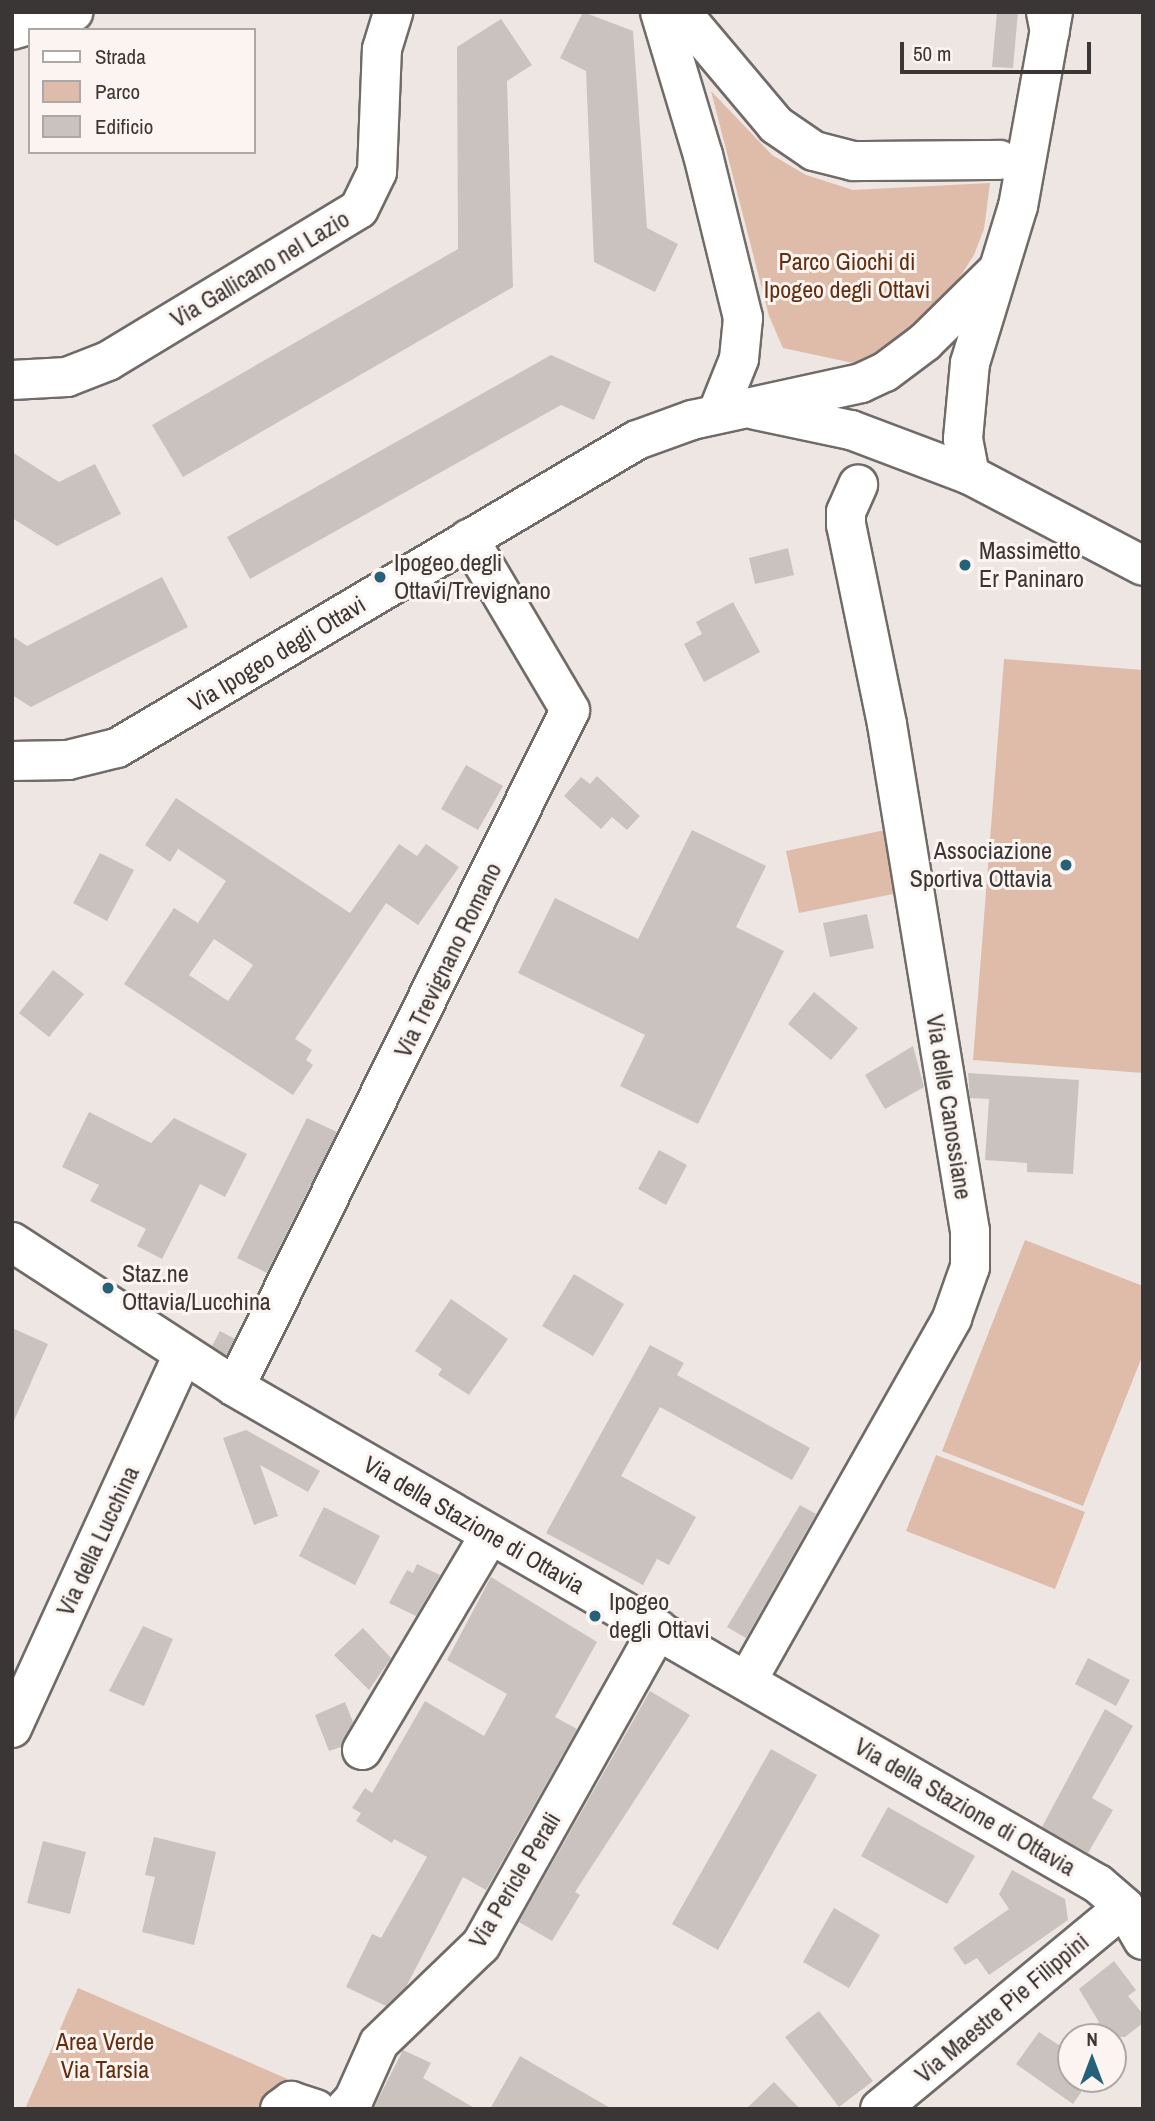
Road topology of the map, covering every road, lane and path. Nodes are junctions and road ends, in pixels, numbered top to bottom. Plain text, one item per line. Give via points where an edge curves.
1 (73, 12) edge
2 (393, 12) edge
3 (660, 12) edge
4 (681, 12) edge
5 (1050, 19) edge
6 (12, 30) edge
7 (1000, 160) dead end
8 (997, 271) junction
9 (12, 380) edge
10 (730, 411) junction
11 (970, 475) junction
12 (858, 485) dead end
13 (469, 539) junction
14 (1143, 566) edge
15 (12, 761) edge
16 (12, 1242) edge
17 (183, 1355) junction
18 (235, 1387) junction
19 (489, 1536) junction
20 (658, 1629) junction
21 (747, 1681) junction
22 (12, 1728) edge
23 (362, 1751) dead end
24 (1124, 1908) junction
25 (1143, 1940) edge
26 (280, 2109) edge
27 (316, 2109) edge
28 (345, 2109) edge
29 (880, 2109) edge

1 - 6 main road
2 - 9 main road, Via Gallicano nel Lazio via 382,49 377,172 359,209 108,361 67,377
3 - 10 main road via 703,155 743,318
4 - 7 main road via 776,125 814,151 863,161
5 - 8 main road via 1018,206
8 - 10 main road via 925,342 885,372 860,383
8 - 11 main road via 967,376 962,424
10 - 11 main road, Via Ipogeo degli Ottavi via 851,430
10 - 13 main road, Via Ipogeo degli Ottavi via 637,440
11 - 14 main road, Via Ipogeo degli Ottavi
12 - 21 main road, Via delle Canossiane via 846,512 846,525 887,724 970,1231 971,1267 952,1318
13 - 15 main road, Via Ipogeo degli Ottavi via 117,748 68,760
13 - 18 main road, Via Trevignano Romano via 570,710
16 - 17 main road, Via della Stazione di Ottavia
17 - 18 main road, Via della Stazione di Ottavia
17 - 22 main road, Via della Lucchina
18 - 19 main road, Via della Stazione di Ottavia
19 - 20 main road, Via della Stazione di Ottavia
19 - 23 main road
20 - 21 main road, Via della Stazione di Ottavia
20 - 28 main road, Via Pericle Perali via 481,1945 379,2043
21 - 24 main road, Via della Stazione di Ottavia via 1098,1884
24 - 25 main road, Via della Stazione di Ottavia
24 - 29 main road, Via Maestre Pie Filippini
26 - 27 main road via 291,2101

